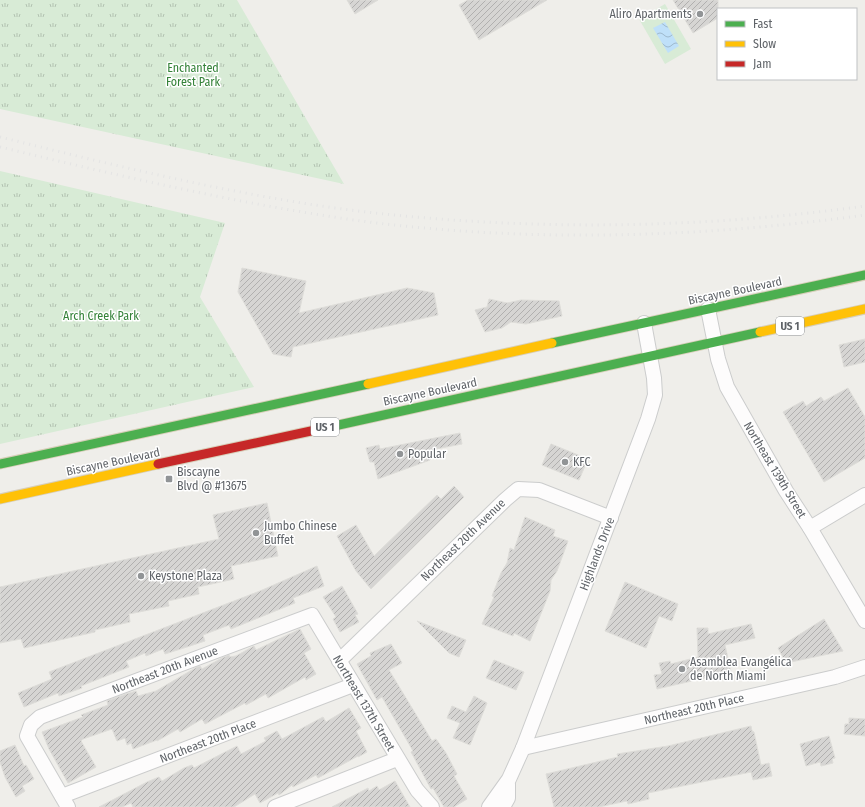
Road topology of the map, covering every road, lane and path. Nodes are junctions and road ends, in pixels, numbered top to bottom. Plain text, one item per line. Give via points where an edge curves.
1 (865, 275) edge
2 (708, 309) junction
3 (865, 309) edge
4 (644, 323) junction
5 (714, 343) junction
6 (651, 356) junction
7 (0, 464) edge
8 (865, 495) edge
9 (0, 499) edge
10 (611, 518) junction
11 (810, 528) junction
12 (312, 615) joint
13 (865, 621) edge
14 (339, 661) junction
15 (865, 667) edge
16 (353, 685) junction
17 (523, 748) junction
18 (397, 758) junction
19 (509, 779) junction
20 (417, 790) junction
21 (65, 802) edge
22 (275, 807) edge
23 (422, 807) edge
24 (432, 807) edge
25 (489, 807) edge
26 (503, 807) edge

1 - 2 main road, Biscayne Boulevard
2 - 4 main road, Biscayne Boulevard
2 - 5 street, Northeast 139th Street
3 - 5 main road, Biscayne Boulevard / US 1
4 - 6 street, Highlands Drive
4 - 7 main road, Biscayne Boulevard via 332,396 37,459
5 - 6 main road, Biscayne Boulevard / US 1
5 - 11 street, Northeast 139th Street via 727,388
6 - 9 main road, Biscayne Boulevard / US 1 via 338,421 44,486
6 - 10 street, Highlands Drive via 654,395 648,419
8 - 11 street
10 - 14 street, Northeast 20th Avenue via 539,490 518,489
10 - 17 street, Highlands Drive
11 - 13 street, Northeast 139th Street
12 - 14 street, Northeast 137th Street
12 - 21 street, Northeast 20th Avenue via 40,717 31,725 27,736
14 - 16 street, Northeast 137th Street
15 - 17 street, Northeast 20th Place via 835,677
16 - 18 street, Northeast 137th Street
16 - 21 street, Northeast 20th Place
17 - 19 street, Highlands Drive
18 - 20 street, Northeast 137th Street
18 - 22 street
19 - 25 street, Highlands Drive
19 - 26 street, Highlands Drive via 508,798
20 - 23 street, Northeast 137th Street via 417,798
20 - 24 street, Northeast 137th Street

